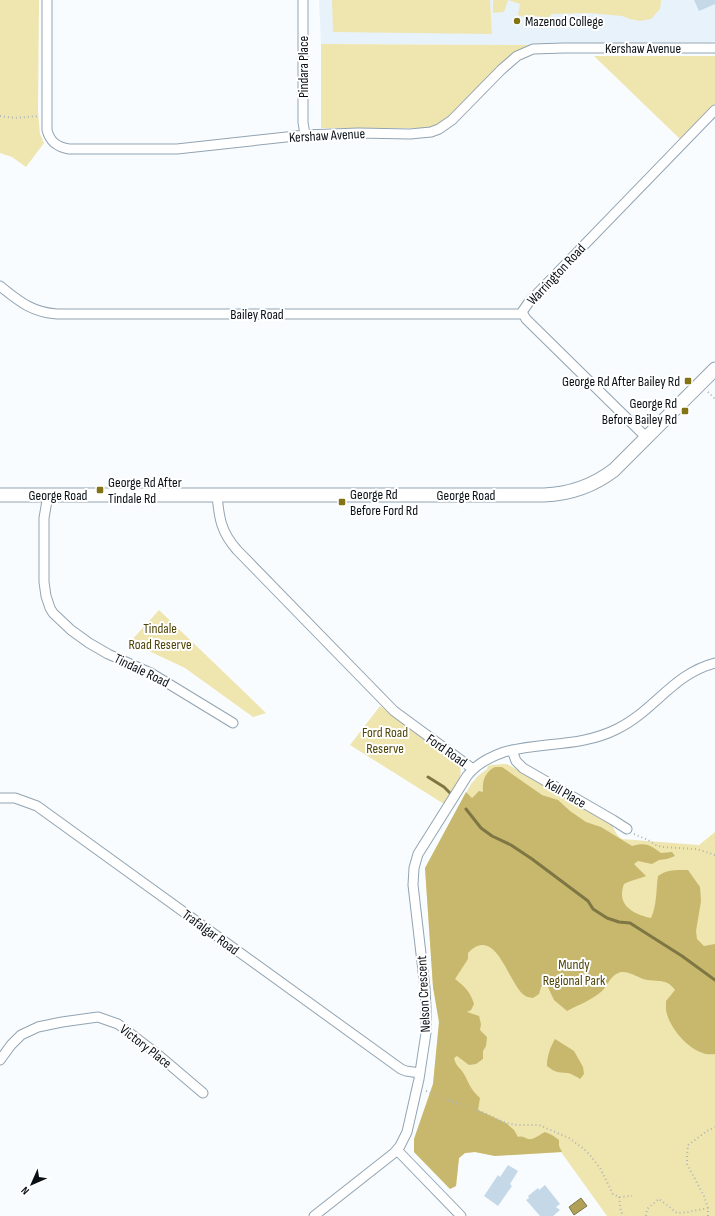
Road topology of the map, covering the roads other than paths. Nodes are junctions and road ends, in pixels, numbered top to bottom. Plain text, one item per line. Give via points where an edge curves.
1 (47, 0) edge
2 (303, 0) edge
3 (715, 48) edge
4 (715, 110) edge
5 (304, 135) junction
6 (0, 286) edge
7 (522, 314) junction
8 (715, 369) edge
9 (647, 438) junction
10 (0, 495) edge
11 (48, 495) junction
12 (217, 495) junction
13 (715, 663) edge
14 (233, 723) dead end
15 (512, 750) junction
16 (473, 769) junction
17 (0, 798) edge
18 (627, 829) road end
19 (0, 1060) edge
20 (420, 1073) junction
21 (203, 1093) dead end
22 (396, 1150) junction
23 (314, 1216) edge
24 (461, 1216) edge

1 - 5 street, Kershaw Avenue via 47,130 57,146 69,149 178,148
2 - 5 street, Pindara Place
3 - 5 street, Kershaw Avenue via 533,49 517,56 452,120 439,129 410,134
4 - 7 street, Warrington Road via 529,302
6 - 7 street, Bailey Road via 23,304 40,312 56,314
7 - 9 street, Warrington Road
8 - 9 street, George Road
9 - 12 street, George Road via 604,478 563,494
10 - 11 street, George Road
11 - 12 street, George Road
11 - 14 street, Tindale Road via 44,518 44,582 46,596 53,612 88,643 150,673
12 - 16 street, Ford Road via 222,528 237,550 394,711
13 - 15 street, Ford Road via 686,675 631,721 611,732 590,739
15 - 16 street, Ford Road via 495,755
15 - 18 street, Kell Place via 513,757 523,768
16 - 20 street, Nelson Crescent via 421,849 414,868 426,1007 426,1033
17 - 20 street, Trafalgar Road via 15,798 37,806 401,1069
19 - 21 street, Victory Place via 21,1034 38,1027 98,1017 118,1024
20 - 22 street, Nelson Crescent via 407,1132
22 - 23 street, Nelson Crescent
22 - 24 street

